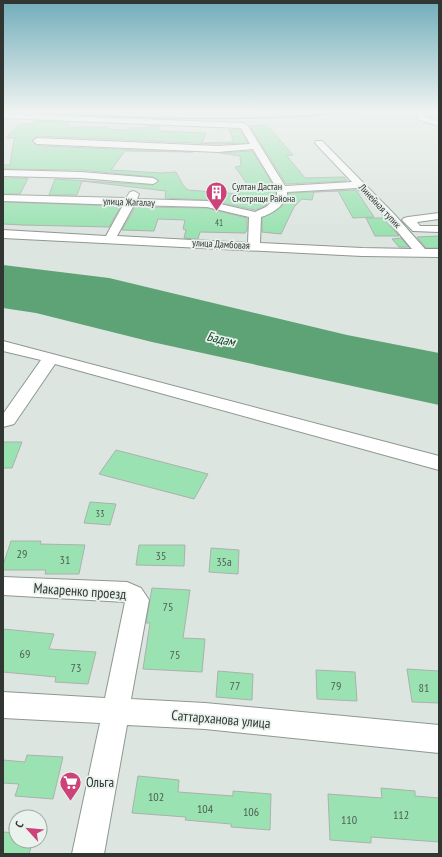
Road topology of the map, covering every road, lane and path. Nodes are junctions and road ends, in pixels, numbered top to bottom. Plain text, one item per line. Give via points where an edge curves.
1 (260, 152) edge
2 (328, 152) edge
3 (3, 173) edge
4 (141, 181) junction
5 (153, 181) dead end
6 (360, 185) junction
7 (282, 189) junction
8 (3, 198) edge
9 (130, 202) junction
10 (255, 215) junction
11 (439, 216) edge
12 (439, 228) edge
13 (3, 234) edge
14 (110, 239) junction
15 (254, 246) junction
16 (422, 253) junction
17 (439, 253) edge
18 (3, 346) edge
19 (51, 358) junction
20 (5, 421) edge
21 (439, 464) edge
22 (3, 586) edge
23 (3, 705) edge
24 (114, 712) junction
25 (439, 739) edge
26 (88, 854) edge

1 - 7 street
2 - 6 street, Линейная тупик
3 - 4 street, улица Жагалау via 80,175
4 - 5 street, улица Жагалау
4 - 9 street
6 - 7 street
6 - 16 street, Линейная тупик
7 - 10 street via 282,198 277,203 264,213
8 - 9 street, улица Жагалау
9 - 10 street, улица Жагалау via 207,204
9 - 14 street
10 - 15 street
11 - 12 street via 408,220 417,229
13 - 14 street, улица Дамбовая
14 - 15 street, улица Дамбовая
15 - 16 street, улица Дамбовая
16 - 17 street, улица Дамбовая
18 - 19 street
19 - 20 street
19 - 21 street
22 - 24 street, Макаренко проезд via 127,592 134,595 137,600
23 - 24 street, Саттарханова улица
24 - 25 street, Саттарханова улица via 205,716
24 - 26 street

